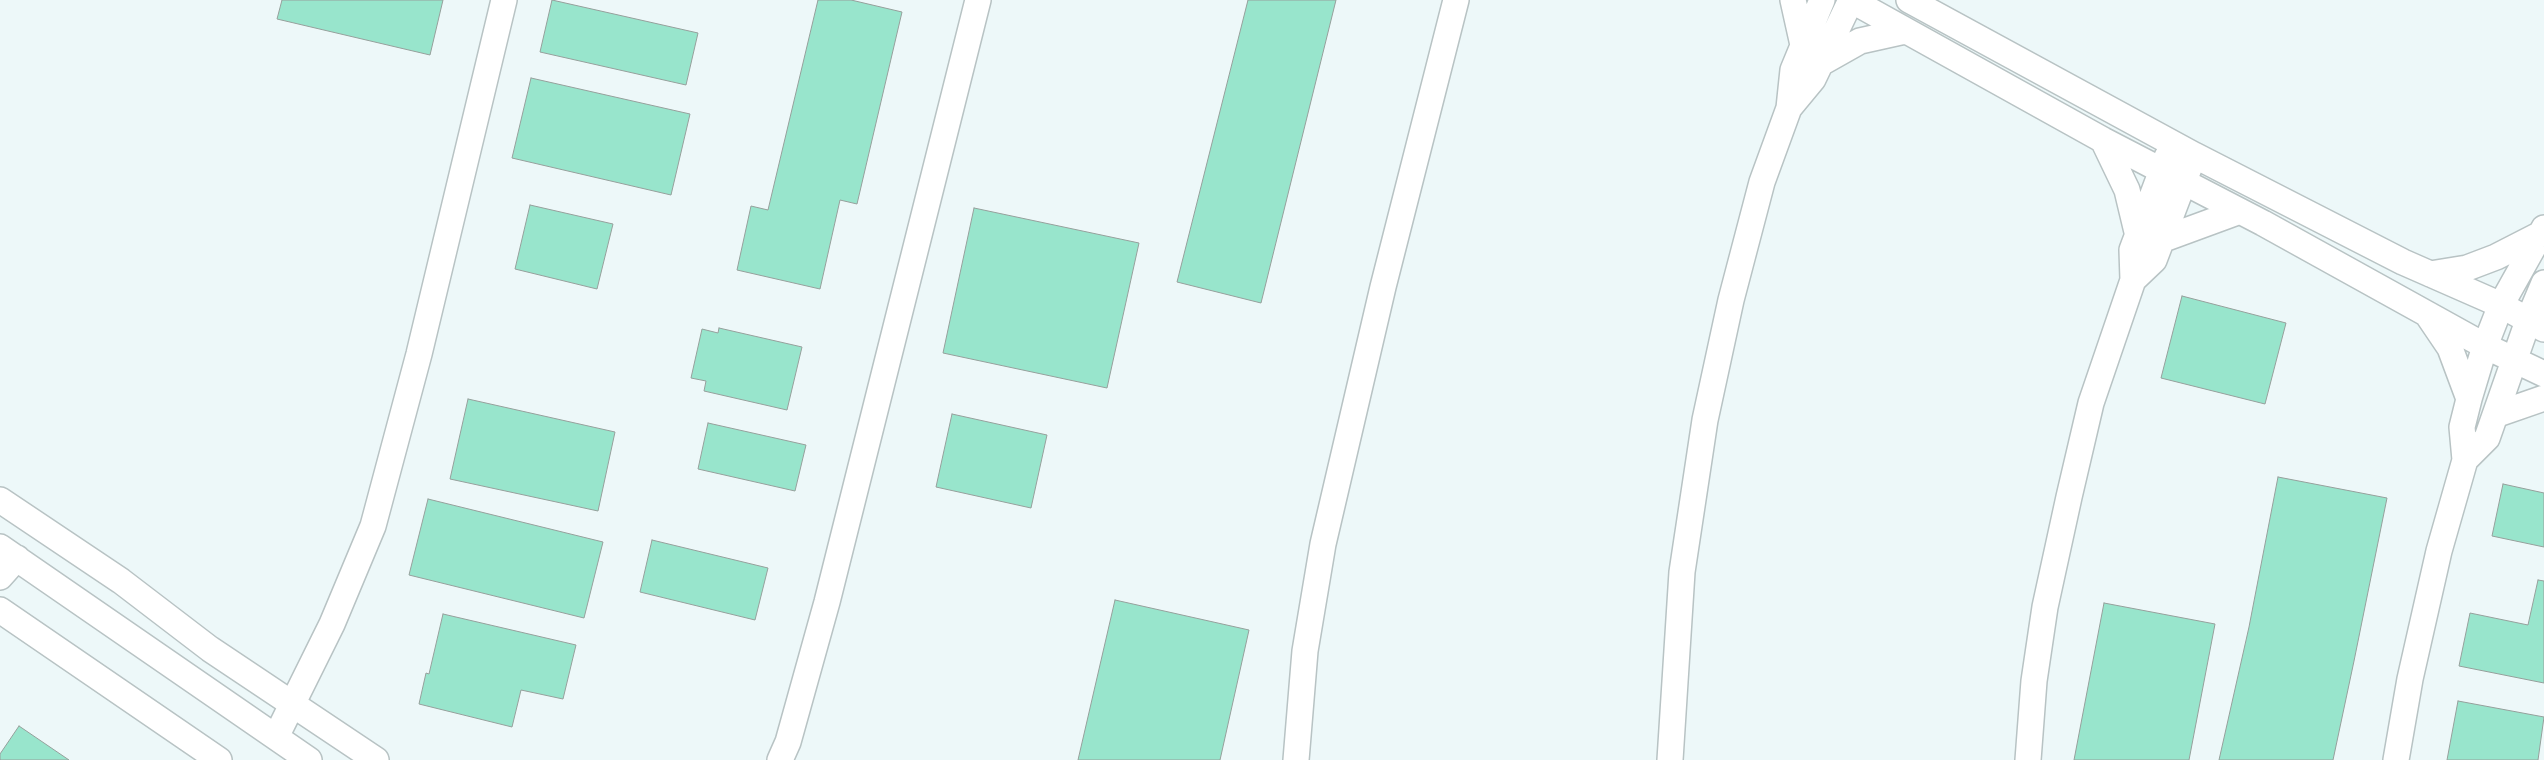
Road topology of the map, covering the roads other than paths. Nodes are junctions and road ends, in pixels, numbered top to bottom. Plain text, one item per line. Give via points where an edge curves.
1 (504, 0) edge
2 (978, 0) edge
3 (1456, 0) edge
4 (1793, 0) edge
5 (1822, 0) edge
6 (1851, 0) edge
7 (1909, 0) edge
8 (1905, 31) junction
9 (1803, 45) junction
10 (1821, 63) junction
11 (1789, 108) junction
12 (2104, 140) junction
13 (2172, 143) junction
14 (2194, 155) junction
15 (2172, 177) junction
16 (2240, 211) junction
17 (2542, 232) edge
18 (2149, 238) junction
19 (2430, 274) junction
20 (2544, 283) edge
21 (2501, 305) junction
22 (2426, 312) junction
23 (2536, 325) edge
24 (2485, 346) junction
25 (2515, 359) junction
26 (2544, 374) edge
27 (2469, 398) junction
28 (2544, 398) edge
29 (2494, 415) junction
30 (2465, 460) junction
31 (0, 500) edge
32 (9, 553) edge
33 (0, 577) edge
34 (0, 610) edge
35 (293, 704) junction
36 (276, 737) junction
37 (218, 760) edge
38 (309, 760) edge
39 (376, 760) edge
40 (780, 760) edge
41 (1296, 760) edge
42 (1670, 760) edge
43 (2028, 760) edge
44 (2396, 760) edge

1 - 35 street via 419,354 373,526 332,624
2 - 40 street via 828,602
3 - 41 street via 1383,287 1323,544 1305,651
4 - 9 street
5 - 9 street
6 - 8 street
6 - 10 street
7 - 13 street
8 - 10 street via 1860,41
8 - 12 street
9 - 11 street via 1793,70
10 - 11 street via 1813,79
11 - 42 street via 1762,182 1731,300 1705,420 1682,572
12 - 15 street
12 - 18 street
13 - 14 street
13 - 15 street
14 - 15 street
14 - 19 street
15 - 16 street
15 - 18 street
16 - 18 street
16 - 22 street
17 - 19 street via 2496,257 2467,268
17 - 21 street
18 - 43 street via 2154,260 2133,280 2091,403 2044,616 2034,681
19 - 21 street
20 - 23 street
21 - 23 street
21 - 24 street
22 - 24 street
22 - 27 street via 2450,348
23 - 25 street
24 - 25 street
24 - 27 street
25 - 26 street
25 - 29 street
27 - 30 street via 2462,427
28 - 29 street
29 - 30 street via 2486,438
30 - 44 street via 2437,560 2410,679
31 - 35 street
32 - 33 street
32 - 36 street
34 - 37 street
35 - 36 street
35 - 39 street
36 - 38 street

